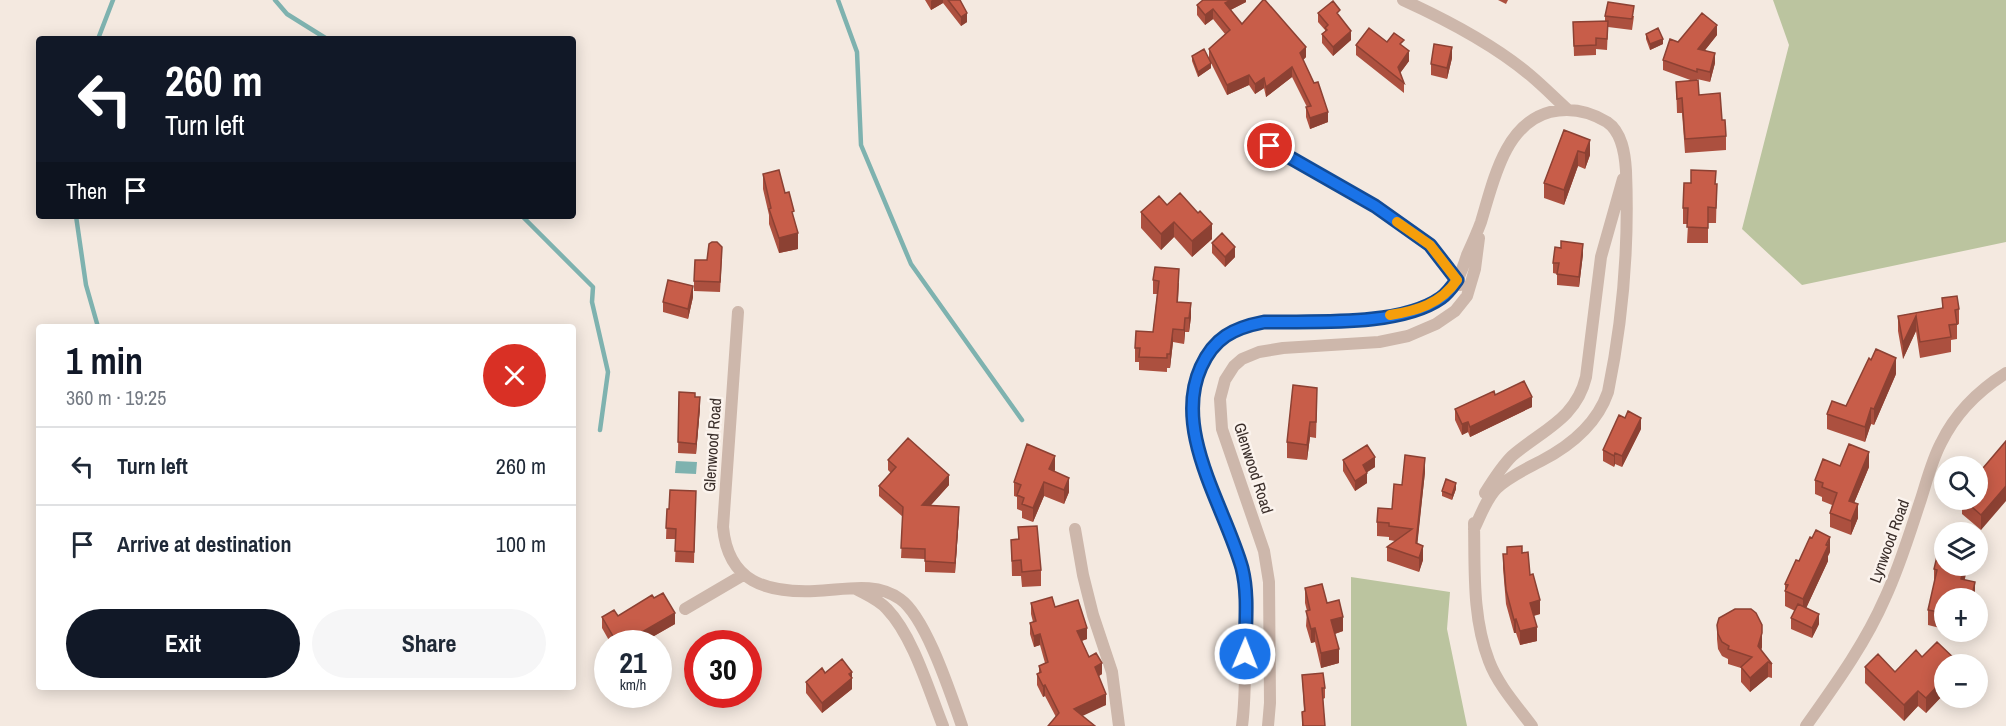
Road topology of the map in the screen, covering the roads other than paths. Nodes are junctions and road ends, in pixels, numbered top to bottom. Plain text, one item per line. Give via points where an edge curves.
1 (1403, 0) edge
2 (1567, 109) junction
3 (1270, 146) dead end
4 (1626, 169) junction
5 (1480, 225) junction
6 (1457, 280) junction
7 (1467, 296) junction
8 (738, 312) dead end
9 (2006, 374) edge
10 (1075, 529) dead end
11 (1474, 529) junction
12 (743, 575) junction
13 (855, 588) junction
14 (685, 609) dead end
15 (943, 726) edge
16 (962, 726) edge
17 (1119, 726) edge
18 (1242, 726) edge
19 (1268, 726) edge
20 (1532, 726) edge
21 (1806, 726) edge

1 - 2 street via 1497,52 1529,74
2 - 4 street, Glenwood Road via 1587,112 1611,125 1621,144
2 - 5 street, Glenwood Road via 1536,117 1513,140 1497,170
3 - 6 street via 1375,206 1430,245
4 - 11 street, Glenwood Road via 1601,257 1582,393 1569,412 1506,463 1478,504
4 - 11 street, Glenwood Road via 1626,261 1605,402 1573,441 1496,489
5 - 6 street, Glenwood Road
5 - 7 street, Glenwood Road via 1475,269
6 - 7 street
6 - 18 street, Glenwood Road via 1441,298 1399,314 1248,325 1213,345 1205,358 1196,382 1194,422 1201,458 1245,585
7 - 19 street, Glenwood Road via 1446,319 1408,336 1259,352 1242,359 1226,380 1220,399 1222,429 1264,552 1269,582
8 - 12 street, Glenwood Road via 723,527 727,549
9 - 21 street, Lynwood Road via 1970,401 1941,442 1877,616
10 - 17 street via 1093,615 1112,672
11 - 20 street, Glenwood Road via 1482,641 1500,682
12 - 13 street via 760,585 782,590
12 - 14 street
13 - 15 street via 877,600 897,620
13 - 16 street via 874,587 907,604 933,652

